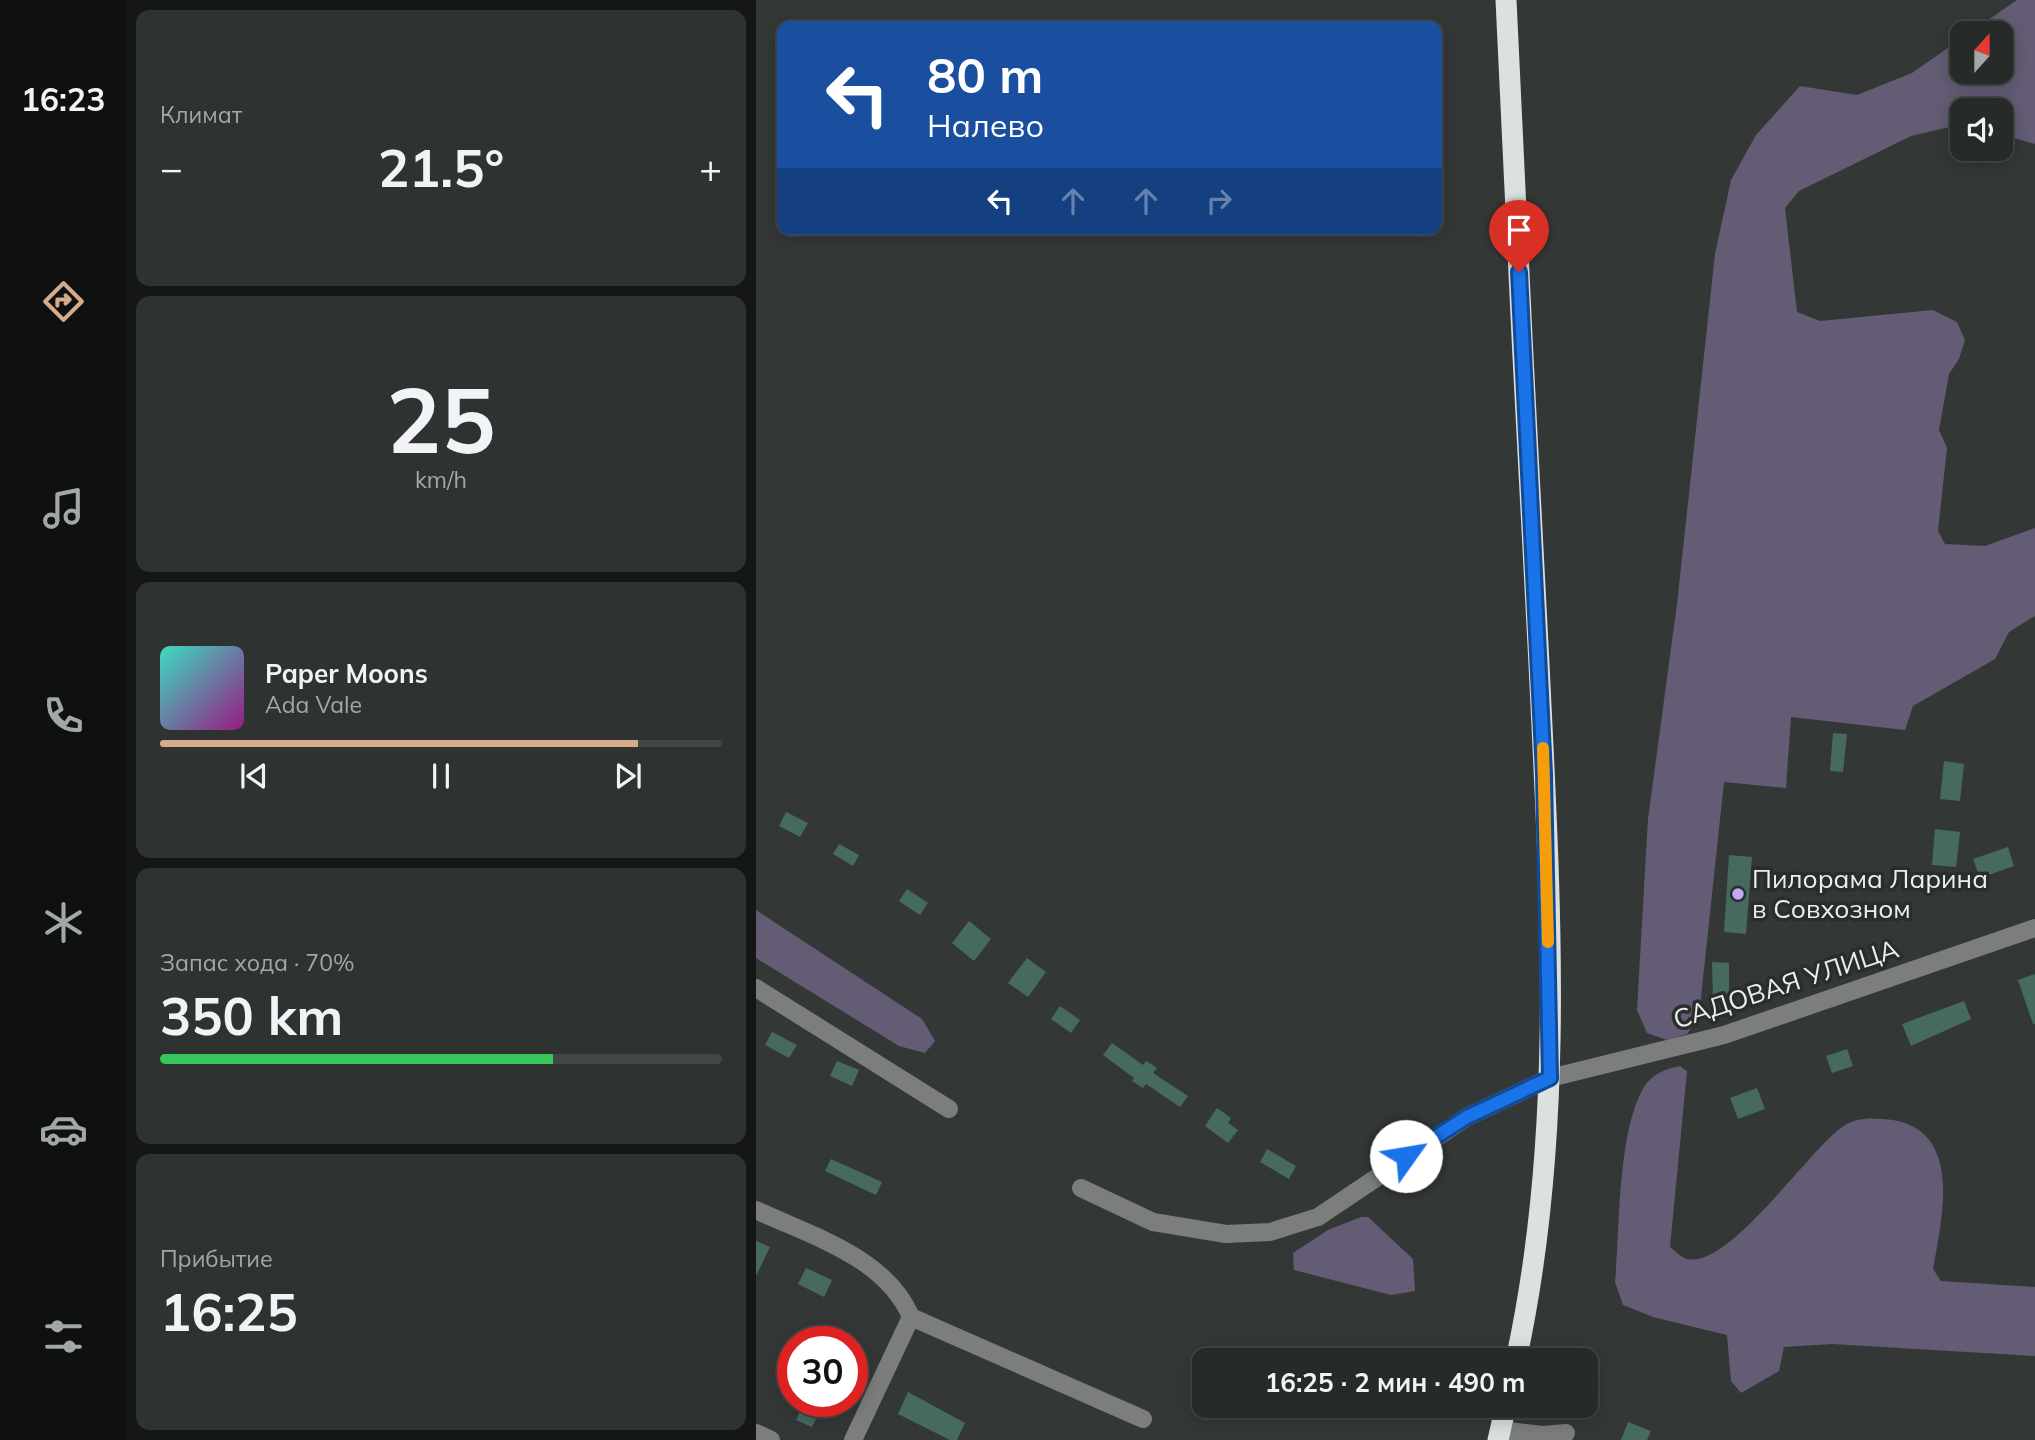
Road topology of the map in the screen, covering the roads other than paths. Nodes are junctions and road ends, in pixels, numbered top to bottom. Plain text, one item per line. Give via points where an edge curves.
1 (1506, 0) edge
2 (2035, 928) edge
3 (756, 988) edge
4 (1550, 1078) junction
5 (949, 1109) dead end
6 (1081, 1188) dead end
7 (756, 1210) edge
8 (911, 1317) junction
9 (1518, 1348) edge
10 (1143, 1419) dead end
11 (756, 1433) edge
12 (1499, 1435) edge
13 (1553, 1436) edge
14 (771, 1440) edge
15 (853, 1440) edge

1 - 4 highway via 1544,774
2 - 4 street, САДОВАЯ УЛИЦА via 1724,1035
3 - 5 street
4 - 6 street, САДОВАЯ УЛИЦА via 1467,1117 1318,1217 1270,1232 1226,1234 1153,1222
4 - 9 highway via 1537,1253
7 - 8 street via 870,1265 905,1302
8 - 10 street
8 - 15 street
11 - 14 street
12 - 13 street

